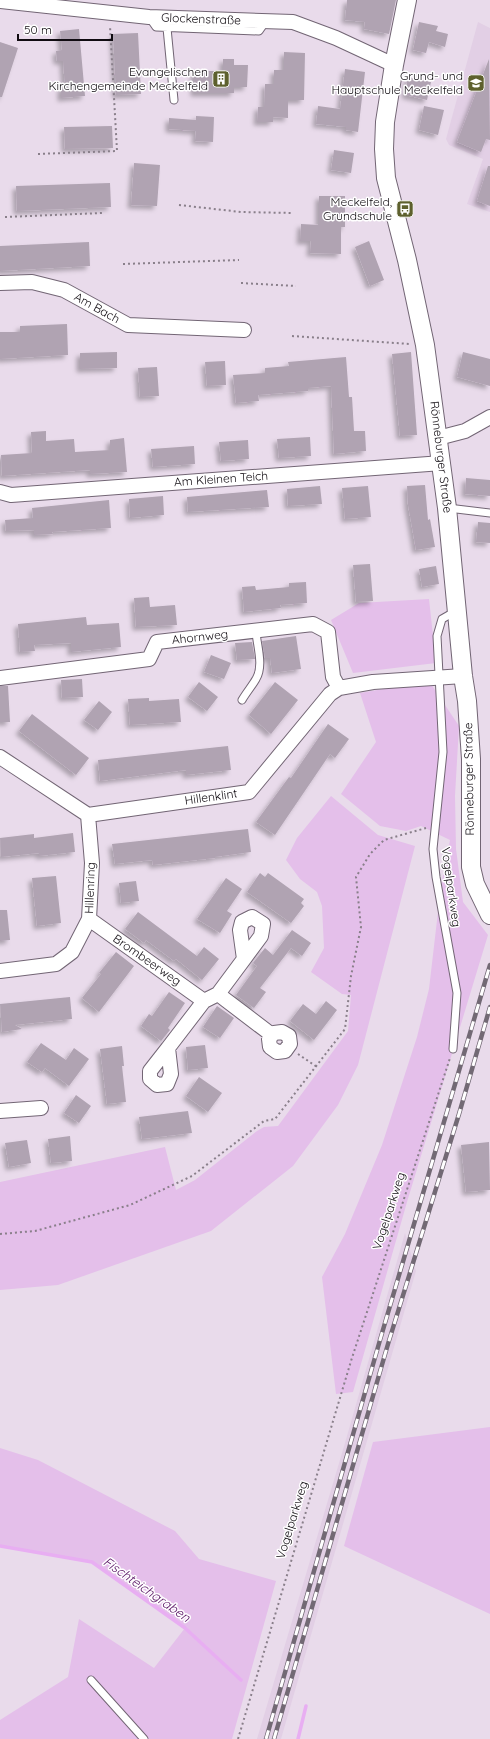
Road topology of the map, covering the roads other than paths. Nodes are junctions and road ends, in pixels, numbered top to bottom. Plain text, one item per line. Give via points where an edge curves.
1 (407, 0) edge
2 (0, 1) edge
3 (149, 17) junction
4 (266, 21) junction
5 (167, 28) junction
6 (394, 65) junction
7 (174, 100) dead end
8 (0, 283) edge
9 (244, 330) dead end
10 (490, 417) edge
11 (438, 438) junction
12 (442, 463) junction
13 (0, 492) edge
14 (448, 508) junction
15 (490, 513) edge
16 (458, 609) junction
17 (256, 632) junction
18 (463, 676) junction
19 (440, 677) junction
20 (0, 678) edge
21 (339, 688) junction
22 (242, 700) dead end
23 (0, 757) edge
24 (88, 815) junction
25 (490, 915) edge
26 (89, 919) junction
27 (244, 959) dead end
28 (0, 971) edge
29 (218, 994) junction
30 (204, 1001) junction
31 (288, 1047) road end
32 (168, 1048) dead end
33 (453, 1049) road end
34 (41, 1108) dead end
35 (0, 1111) edge
36 (91, 1680) dead end
37 (144, 1739) edge

1 - 6 street, Rönneburger Straße
2 - 3 street, Glockenstraße
3 - 4 street, Glockenstraße
3 - 5 lane via 156,27
4 - 5 lane via 259,31
4 - 6 street, Glockenstraße via 293,22 336,38
5 - 7 lane
6 - 11 street, Rönneburger Straße via 384,149 386,178 426,345
8 - 9 street, Am Bach via 32,282 64,290 128,325
10 - 11 street via 465,431
11 - 12 street, Rönneburger Straße
12 - 13 street, Am Kleinen Teich via 11,494
12 - 14 street, Rönneburger Straße
14 - 15 lane
14 - 16 street, Rönneburger Straße
16 - 18 street, Rönneburger Straße
16 - 19 lane, Vogelparkweg via 442,619 437,636
17 - 20 street, Ahornweg via 157,642 150,659
17 - 21 street, Ahornweg via 313,624 328,632 333,677
17 - 22 lane via 259,671
18 - 19 street
18 - 25 street, Rönneburger Straße via 471,759 470,867
19 - 21 street via 374,682
19 - 33 lane, Vogelparkweg via 443,752 433,849 457,993
21 - 24 street, Hillenklint via 330,694 249,792
23 - 24 street
24 - 26 street, Hillenring via 92,863
26 - 28 street, Hillenring via 72,952 56,964
26 - 30 street, Brombeerweg
27 - 29 street
29 - 30 street
29 - 31 street via 272,1035 269,1039 270,1047 277,1052 285,1051
30 - 32 street
34 - 35 street
36 - 37 lane

